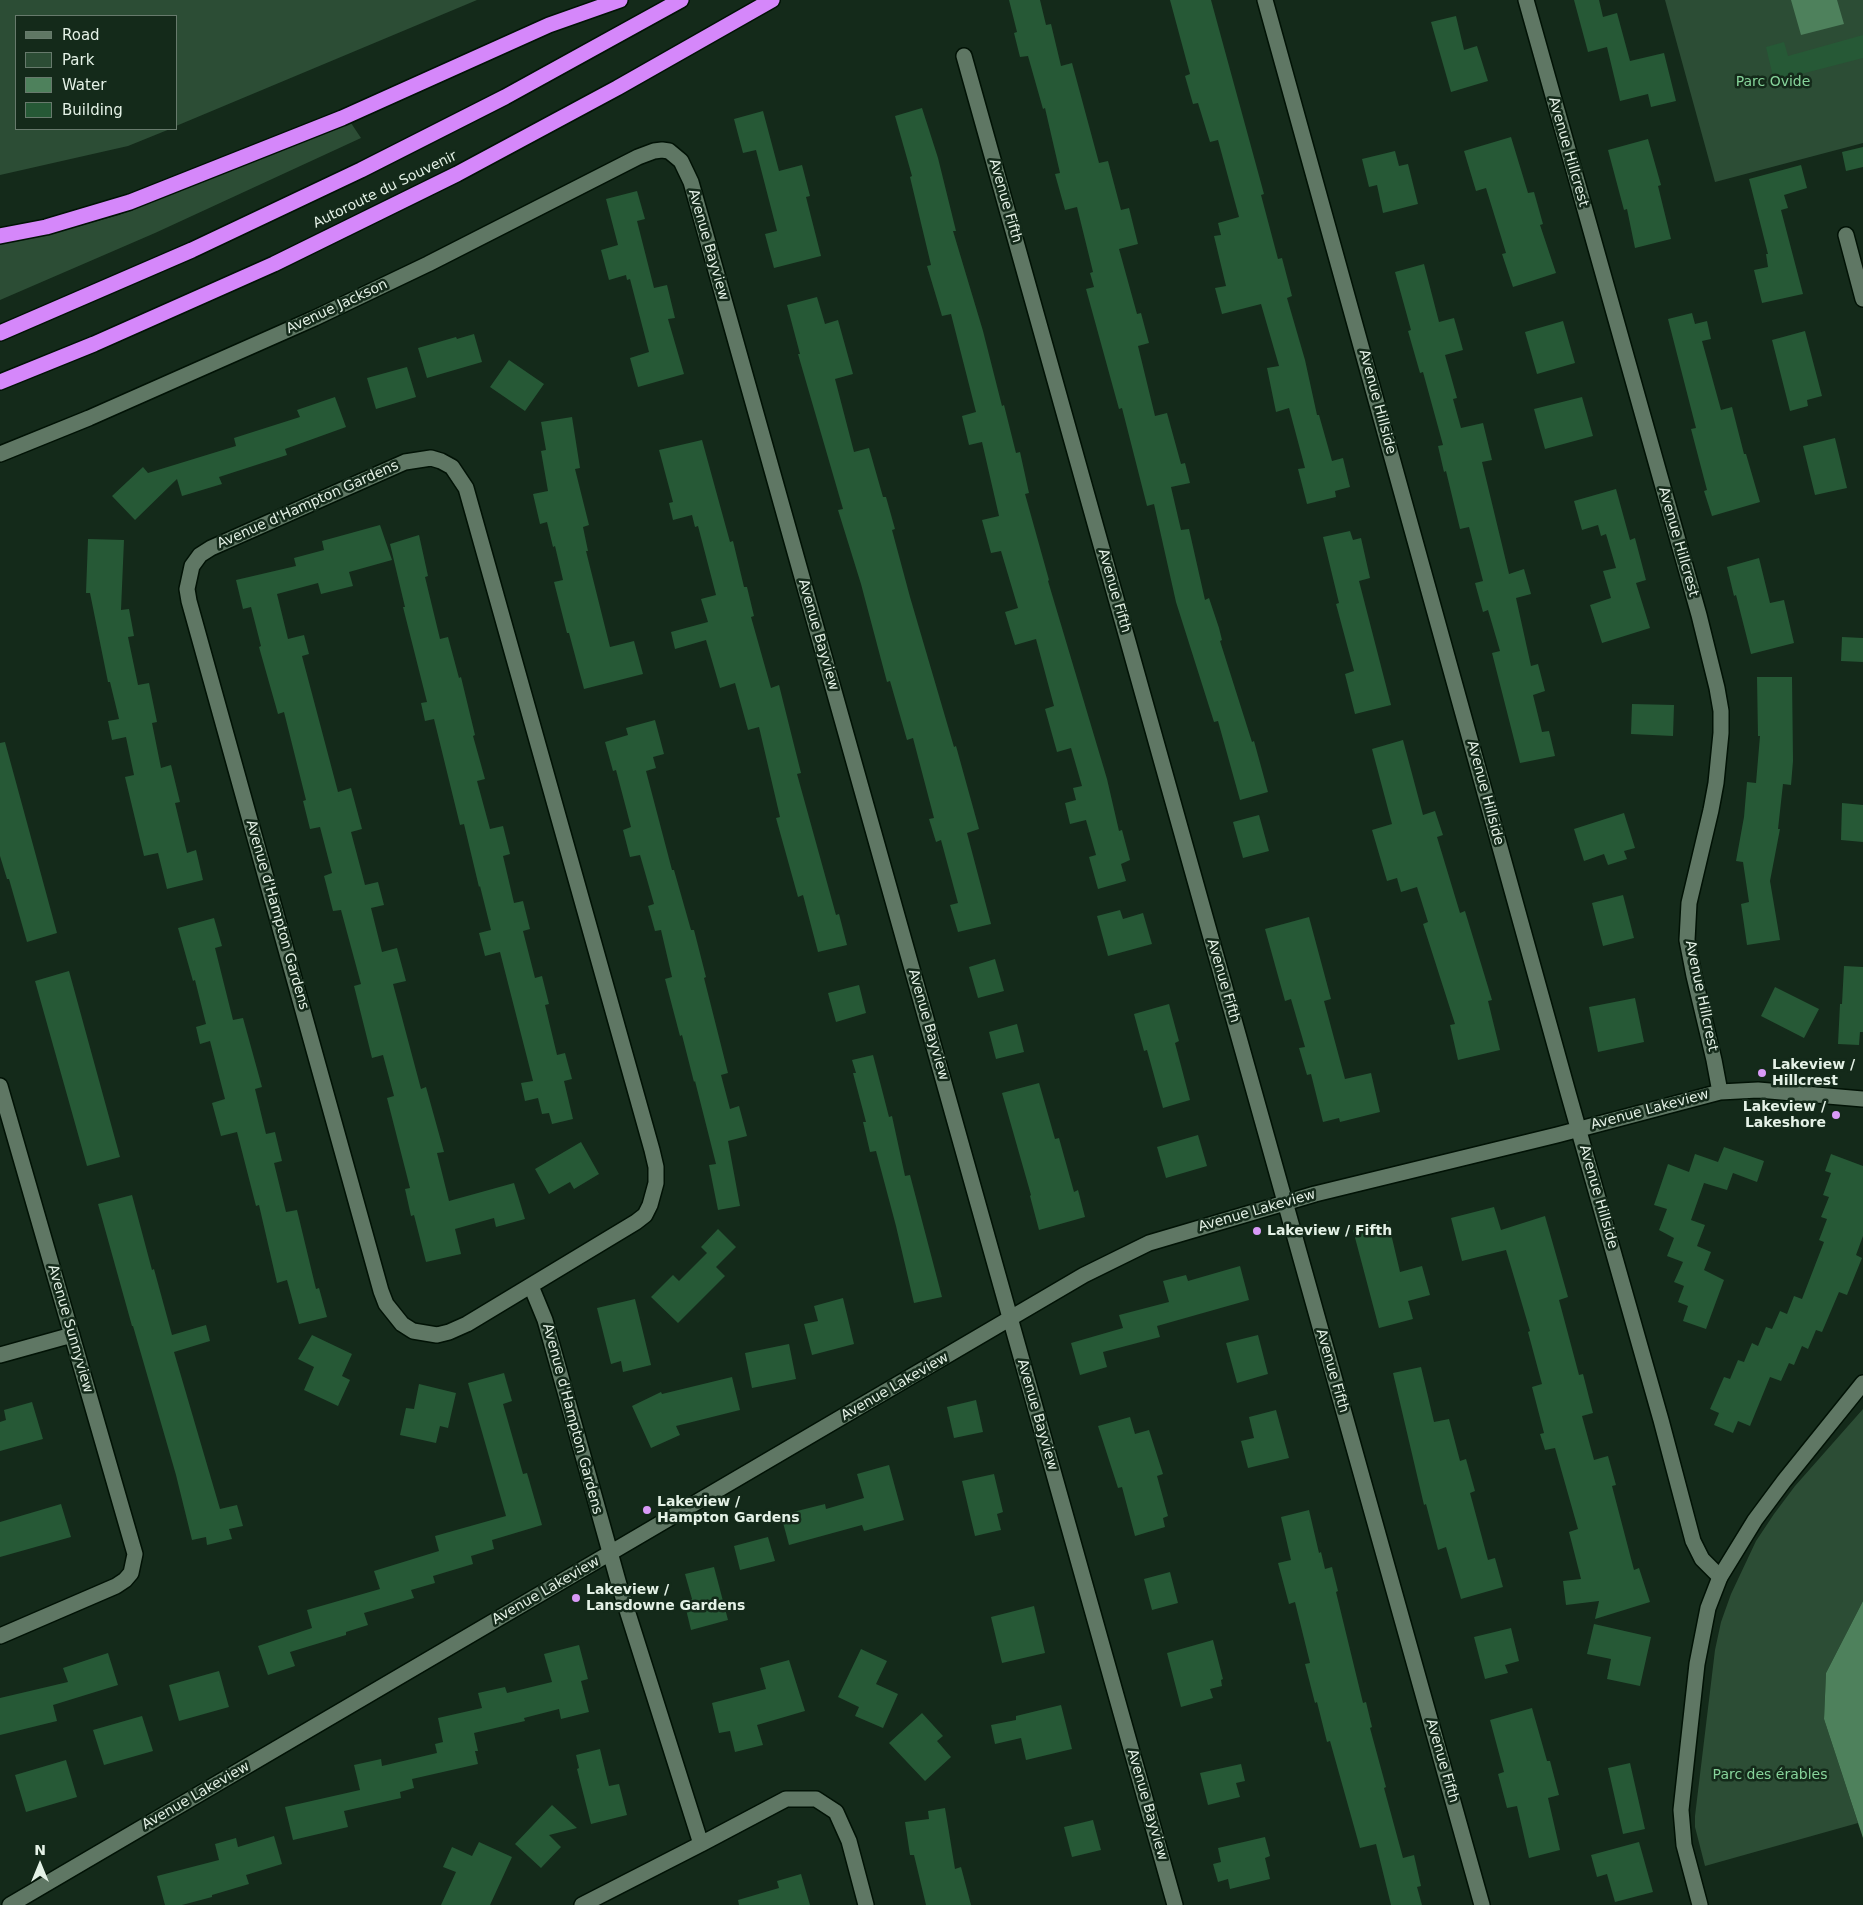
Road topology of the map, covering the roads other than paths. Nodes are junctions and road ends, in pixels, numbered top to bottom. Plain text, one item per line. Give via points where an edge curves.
1 (620, 0) edge
2 (681, 0) edge
3 (772, 0) edge
4 (1265, 0) edge
5 (1526, 0) edge
6 (964, 56) dead end
7 (669, 151) joint
8 (1846, 235) dead end
9 (0, 236) edge
10 (1863, 299) edge
11 (0, 333) edge
12 (0, 382) edge
13 (0, 454) edge
14 (0, 1086) edge
15 (1720, 1092) junction
16 (1863, 1099) edge
17 (1579, 1129) junction
18 (1284, 1202) junction
19 (531, 1286) junction
20 (1010, 1319) junction
21 (72, 1335) junction
22 (0, 1355) edge
23 (1863, 1383) edge
24 (610, 1554) junction
25 (1720, 1577) junction
26 (0, 1636) edge
27 (701, 1844) junction
28 (10, 1905) edge
29 (582, 1905) edge
30 (866, 1905) edge
31 (1175, 1905) edge
32 (1482, 1905) edge
33 (1700, 1905) edge

1 - 9 highway via 549,25 342,118 138,199 72,221
2 - 11 highway, Autoroute du Souvenir via 505,97 361,170 184,254
3 - 12 highway, Autoroute du Souvenir via 449,178 257,271
4 - 17 street, Avenue Hillside
5 - 15 street, Avenue Hillcrest via 1718,688 1722,733 1716,784 1689,903 1687,940
6 - 18 street, Avenue Fifth
7 - 13 street, Avenue Jackson via 654,151 638,157 315,318 106,411
7 - 20 street, Avenue Bayview via 682,161 694,192
8 - 10 street
14 - 21 street, Avenue Sunnyview
15 - 16 street, Avenue Lakeview via 1758,1090
15 - 17 street, Avenue Lakeview
17 - 18 street, Avenue Lakeview
17 - 25 street, Avenue Hillside via 1693,1541 1702,1558
18 - 20 street, Avenue Lakeview via 1149,1242
18 - 32 street, Avenue Fifth
19 - 19 street, Avenue d'Hampton Gardens via 644,1215 653,1194 656,1167 466,488 452,467 431,458 419,459 404,462 211,548 192,566 187,589 386,1304 412,1331 437,1335 467,1324
19 - 24 street, Avenue d'Hampton Gardens via 545,1320
20 - 24 street, Avenue Lakeview
20 - 31 street, Avenue Bayview
21 - 22 street
21 - 26 street, Avenue Sunnyview via 133,1542 135,1554 131,1572 116,1586
23 - 25 street via 1784,1481
24 - 27 street, Avenue d'Hampton Gardens
24 - 28 street, Avenue Lakeview
25 - 33 street via 1708,1608 1701,1642 1682,1794 1684,1846
27 - 29 street
27 - 30 street via 786,1799 816,1799 836,1812 849,1841

